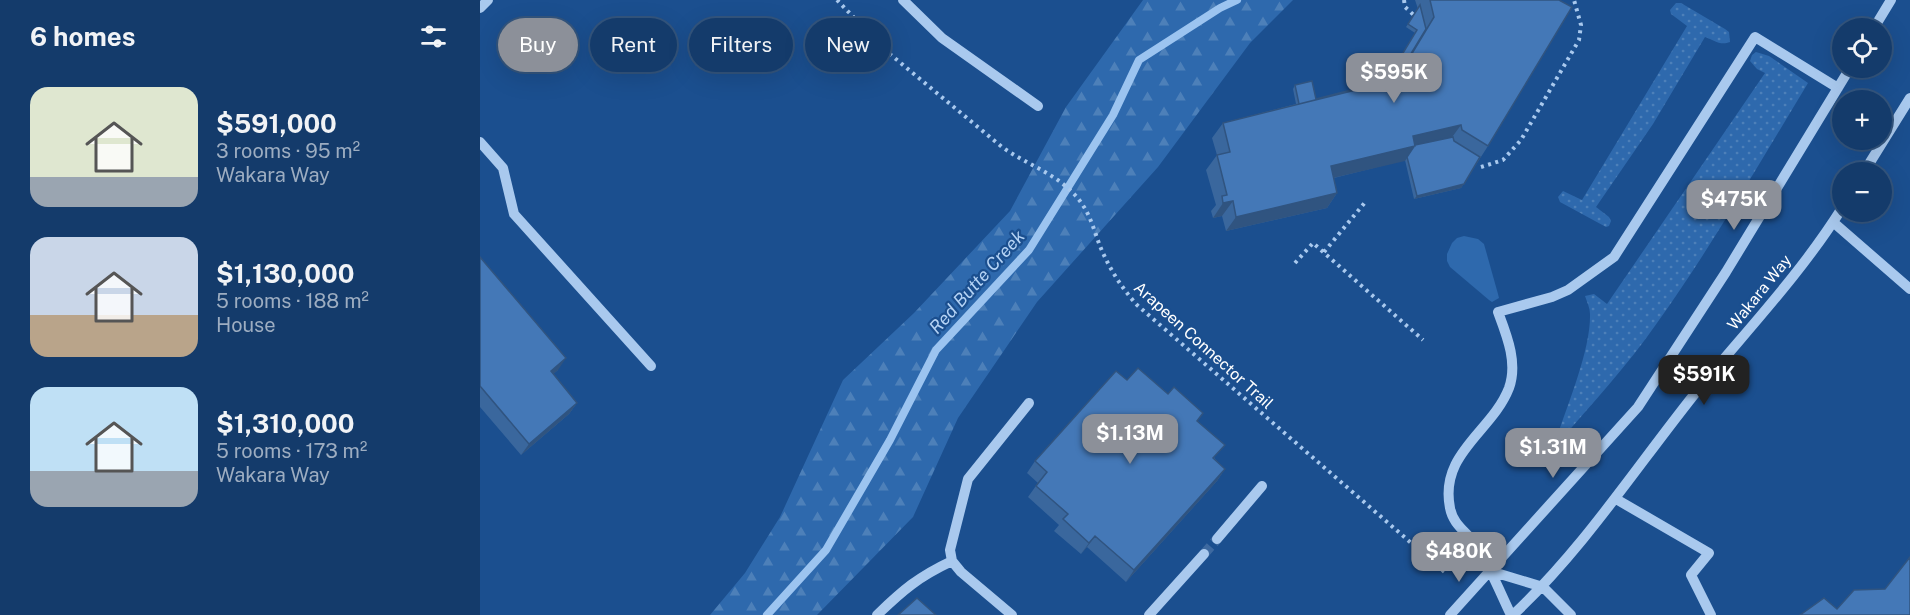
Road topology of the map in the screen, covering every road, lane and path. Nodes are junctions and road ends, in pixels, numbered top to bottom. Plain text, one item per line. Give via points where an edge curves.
1 (488, 0) edge
2 (837, 0) edge
3 (903, 0) edge
4 (1404, 0) edge
5 (1574, 0) edge
6 (1891, 0) edge
7 (480, 8) edge
8 (1880, 18) edge
9 (1421, 20) edge
10 (1844, 78) edge
11 (1838, 88) junction
12 (1910, 98) edge
13 (1038, 106) dead end
14 (480, 142) edge
15 (1870, 162) edge
16 (1481, 167) edge
17 (1367, 200) dead end
18 (1833, 222) joint
19 (1324, 252) junction
20 (1295, 263) dead end
21 (1910, 290) edge
22 (1423, 340) dead end
23 (651, 366) dead end
24 (1029, 403) dead end
25 (1262, 486) dead end
26 (1616, 499) junction
27 (1217, 539) tunnel mouth
28 (1204, 554) tunnel mouth
29 (952, 561) junction
30 (1490, 571) junction
31 (1446, 574) dead end
32 (1543, 587) junction
33 (877, 615) edge
34 (1012, 615) edge
35 (1149, 615) edge
36 (1450, 615) edge
37 (1512, 615) edge
38 (1571, 615) edge
39 (1711, 615) edge

1 - 7 street
2 - 31 path, Arapeen Connector Trail via 885,50 1002,147 1054,176 1084,207 1106,260 1137,305
3 - 13 street via 942,38
4 - 9 path via 1405,7
5 - 16 path via 1581,25 1579,40 1521,140 1503,160
6 - 8 street
10 - 11 street, Wakara Way
11 - 30 street, Wakara Way via 1638,407
11 - 30 street via 1755,37 1614,257 1568,290 1498,312 1510,348 1509,387 1460,455 1453,470 1449,498 1454,521 1474,543
12 - 15 street
14 - 23 street via 503,168 514,214
17 - 19 path
18 - 21 street
18 - 26 street, Wakara Way
19 - 20 path via 1313,243
19 - 22 path
24 - 29 street via 969,479 950,550
25 - 27 street
26 - 32 street, Wakara Way
26 - 39 street via 1710,553 1690,574
28 - 35 street
29 - 33 street via 910,584
29 - 34 street
30 - 32 street
30 - 36 street, Wakara Way
30 - 37 street
32 - 37 street, Wakara Way
32 - 38 street

